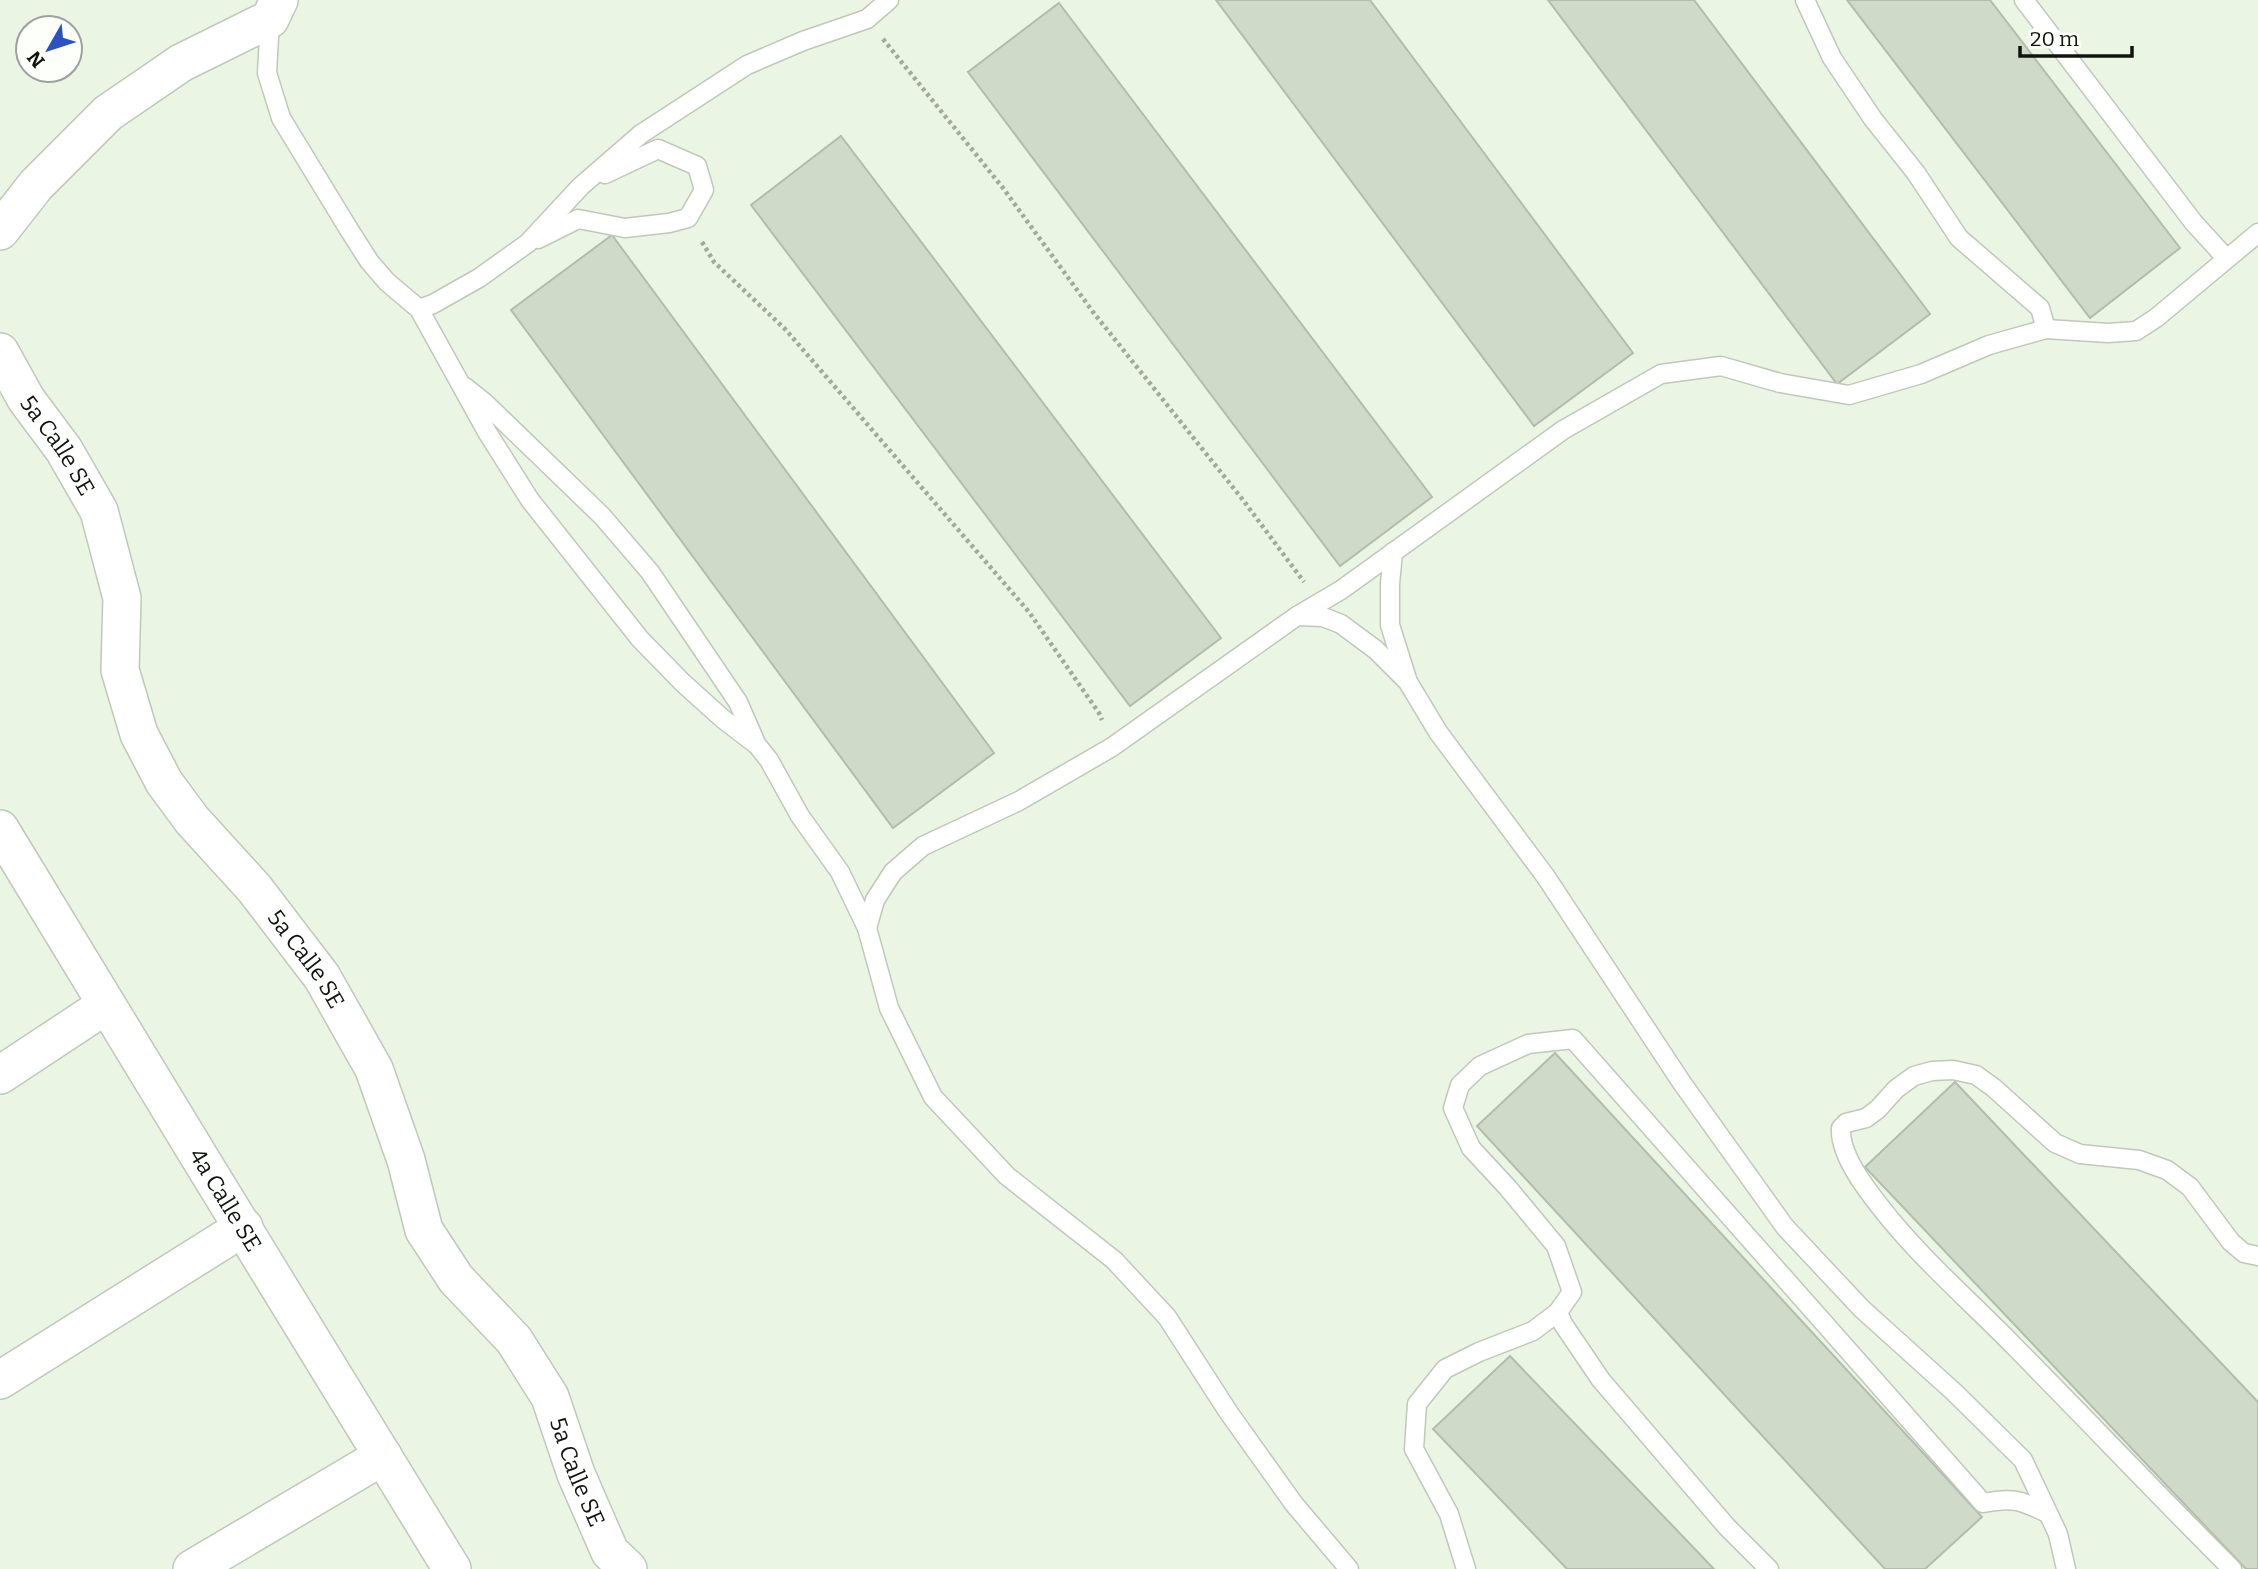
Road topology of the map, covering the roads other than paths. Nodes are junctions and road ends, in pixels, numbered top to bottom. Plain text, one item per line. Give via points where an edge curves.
1 (889, 0) edge
2 (1805, 0) edge
3 (2024, 0) edge
4 (274, 9) edge
5 (581, 187) junction
6 (0, 231) edge
7 (2258, 233) edge
8 (528, 243) junction
9 (2226, 258) junction
10 (419, 309) junction
11 (2046, 329) junction
12 (0, 352) edge
13 (458, 382) junction
14 (1393, 552) junction
15 (1297, 617) junction
16 (1408, 682) junction
17 (757, 745) junction
18 (0, 829) edge
19 (867, 928) junction
20 (106, 1005) junction
21 (0, 1075) edge
22 (244, 1227) junction
23 (2251, 1255) edge
24 (2258, 1269) edge
25 (1558, 1312) junction
26 (0, 1380) edge
27 (383, 1456) junction
28 (2047, 1513) junction
29 (192, 1569) edge
30 (452, 1569) edge
31 (628, 1569) edge
32 (1349, 1569) edge
33 (1466, 1569) edge
34 (1769, 1569) edge
35 (2066, 1569) edge
36 (2232, 1569) edge

1 - 5 lane via 867,19 747,65 641,134
2 - 11 lane via 1839,68 1959,238 2040,308
3 - 9 lane via 2194,223
4 - 6 street via 181,63 108,113 36,185
4 - 10 lane via 267,74 281,118 369,261
5 - 8 lane
5 - 8 lane via 658,149 697,166 704,190 688,218 625,228 578,219
7 - 9 lane
8 - 10 lane via 479,278
9 - 11 lane via 2136,331
10 - 13 lane
11 - 14 lane via 1849,395 1780,383 1721,366 1661,374 1563,430
12 - 31 street, 5a Calle SE via 99,511 122,598 120,670 139,734 164,782 192,820 254,888 322,977 374,1069 406,1160 424,1230 456,1279 514,1340 550,1397 576,1474 610,1552
13 - 17 lane via 530,500 640,639 683,683
13 - 17 lane via 593,507 650,572 738,702
14 - 15 lane
14 - 16 lane via 1390,625
15 - 16 lane via 1322,617 1341,624
15 - 19 lane via 1112,747 1019,801 923,846 893,872 875,900
16 - 28 lane via 1438,732 1546,877 1682,1083 1785,1227 1862,1308 2023,1460
17 - 19 lane via 840,872
18 - 20 street, 4a Calle SE
19 - 32 lane via 889,1008 933,1097 1007,1176 1114,1260 1167,1317 1294,1504
20 - 21 street
20 - 22 street, 4a Calle SE
22 - 26 street
22 - 27 street, 4a Calle SE
23 - 24 lane
23 - 36 lane via 2231,1242 2190,1187 2167,1170 2139,1160 2080,1154 2055,1143 1976,1075 1952,1070 1914,1076 1866,1118 1841,1128 1849,1161 1866,1188 1924,1259
25 - 28 lane via 1572,1292 1556,1246 1471,1148 1453,1108 1460,1085 1480,1066 1528,1044 1573,1039 1983,1503 2006,1498
25 - 33 lane via 1533,1331 1445,1369 1417,1404 1414,1449 1449,1514
25 - 34 lane via 1601,1380
27 - 29 street
27 - 30 street, 4a Calle SE
28 - 35 lane via 2058,1534

